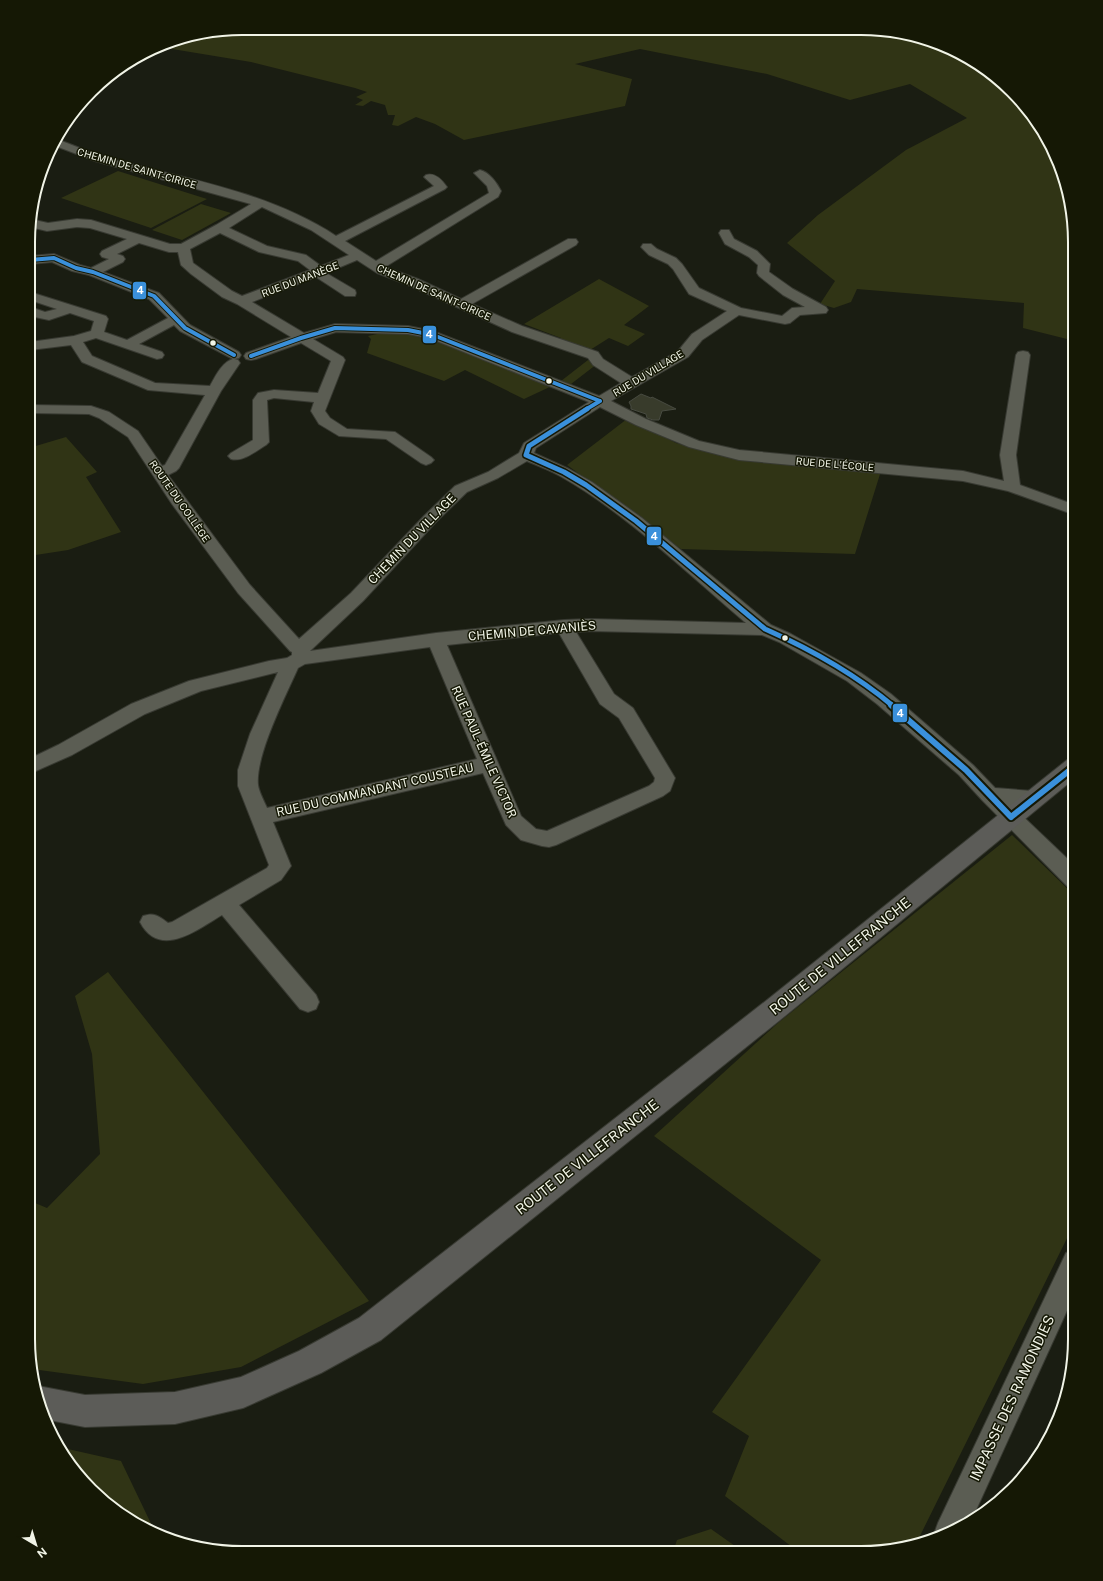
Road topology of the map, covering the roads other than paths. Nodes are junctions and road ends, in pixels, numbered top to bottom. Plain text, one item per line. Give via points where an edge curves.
1 (60, 144) edge
2 (480, 173) dead end
3 (430, 177) dead end
4 (260, 203) junction
5 (36, 223) edge
6 (220, 228) junction
7 (725, 233) dead end
8 (138, 239) junction
9 (335, 241) junction
10 (572, 242) dead end
11 (647, 247) dead end
12 (183, 248) junction
13 (357, 256) junction
14 (35, 260) edge
15 (375, 267) junction
16 (93, 272) junction
17 (319, 272) junction
18 (350, 293) dead end
19 (35, 298) edge
20 (242, 301) junction
21 (462, 304) junction
22 (68, 309) junction
23 (738, 311) junction
24 (35, 313) edge
25 (176, 319) junction
26 (97, 334) junction
27 (301, 338) junction
28 (75, 340) junction
29 (130, 344) junction
30 (35, 345) edge
31 (157, 355) dead end
32 (1023, 355) dead end
33 (234, 359) junction
34 (631, 382) junction
35 (214, 391) junction
36 (323, 398) junction
37 (600, 401) junction
38 (35, 409) edge
39 (526, 455) junction
40 (236, 456) dead end
41 (426, 460) dead end
42 (159, 473) junction
43 (1013, 488) junction
44 (1068, 508) edge
45 (564, 626) junction
46 (765, 629) junction
47 (436, 639) junction
48 (298, 657) junction
49 (35, 764) edge
50 (489, 764) junction
51 (1068, 772) edge
52 (989, 795) junction
53 (1033, 799) junction
54 (261, 817) junction
55 (1011, 817) junction
56 (1068, 873) edge
57 (225, 903) junction
58 (151, 922) dead end
59 (308, 1002) dead end
60 (1068, 1277) edge
61 (45, 1403) edge
62 (953, 1525) edge

1 - 4 street, CHEMIN DE SAINT-CIRICE via 99,158
2 - 15 street via 492,185 494,195
3 - 9 street via 441,187
4 - 6 street
4 - 9 street, CHEMIN DE SAINT-CIRICE via 304,221
5 - 8 street via 47,228 77,223 91,224
6 - 12 street
6 - 17 street via 263,249 302,258
7 - 23 street via 729,241 753,254 764,264 763,273 788,292 827,311 797,311 785,320
8 - 12 street via 169,248
8 - 16 street via 106,254 118,259
9 - 13 street, CHEMIN DE SAINT-CIRICE
10 - 21 street
11 - 23 street via 672,260 694,291
12 - 20 street via 187,264 226,294
13 - 15 street, CHEMIN DE SAINT-CIRICE
13 - 17 street, RUE DU MANÈGE
14 - 16 street via 54,258
15 - 21 street, CHEMIN DE SAINT-CIRICE
16 - 25 street via 154,296
17 - 18 street
17 - 20 street, RUE DU MANÈGE
19 - 22 street
20 - 27 street
21 - 34 street, CHEMIN DE SAINT-CIRICE via 517,329 593,355 598,362
22 - 24 street via 44,317
22 - 26 street via 101,319
23 - 34 street, RUE DU VILLAGE via 697,337 683,354
25 - 29 street
25 - 33 street via 185,328
26 - 28 street
26 - 29 street
27 - 33 street, RUE DE L'ÉCOLE via 251,356 247,363 242,364
27 - 36 street via 338,360
27 - 37 street, RUE DE L'ÉCOLE via 335,328 408,330 433,335
28 - 30 street
28 - 35 street via 87,359 153,387
29 - 31 street
32 - 43 street via 1008,455
33 - 35 street
34 - 37 street, RUE DU VILLAGE
35 - 42 street via 171,468
36 - 40 street via 274,394 262,396 261,442
36 - 41 street via 318,411 324,421 335,429 344,433 390,435
37 - 39 street, CHEMIN DU VILLAGE via 529,446
37 - 43 street, RUE DE L'ÉCOLE via 641,422 694,444 739,455 963,476
38 - 42 street, ROUTE DU COLLÈGE via 91,410 104,415 133,434
39 - 46 street via 564,472 606,499
39 - 48 street, CHEMIN DU VILLAGE via 493,475 461,489
42 - 48 street, ROUTE DU COLLÈGE via 244,589 296,647
43 - 44 street, RUE DE L'ÉCOLE
45 - 46 street, CHEMIN DE CAVANIÈS
45 - 47 street, CHEMIN DE CAVANIÈS
45 - 50 street, RUE PAUL-ÉMILE VICTOR via 607,699 626,713 665,778 663,786 549,839 535,839 523,832 513,820
46 - 52 street via 854,677 884,699 966,770
47 - 48 street, CHEMIN DE CAVANIÈS
47 - 50 street, RUE PAUL-ÉMILE VICTOR
48 - 49 street, CHEMIN DE CAVANIÈS via 196,686 138,709
48 - 54 street via 260,734 248,770 248,786
50 - 54 street, RUE DU COMMANDANT COUSTEAU
51 - 53 main road, ROUTE DE VILLEFRANCHE
52 - 53 street
52 - 55 street
53 - 55 main road, ROUTE DE VILLEFRANCHE
54 - 57 street via 280,866 274,874
55 - 56 street
55 - 61 main road, ROUTE DE VILLEFRANCHE via 776,1008 370,1329 310,1362 243,1392 175,1408 85,1411
57 - 58 street via 176,931 164,932
57 - 59 street
60 - 62 street, IMPASSE DES RAMONDIES

